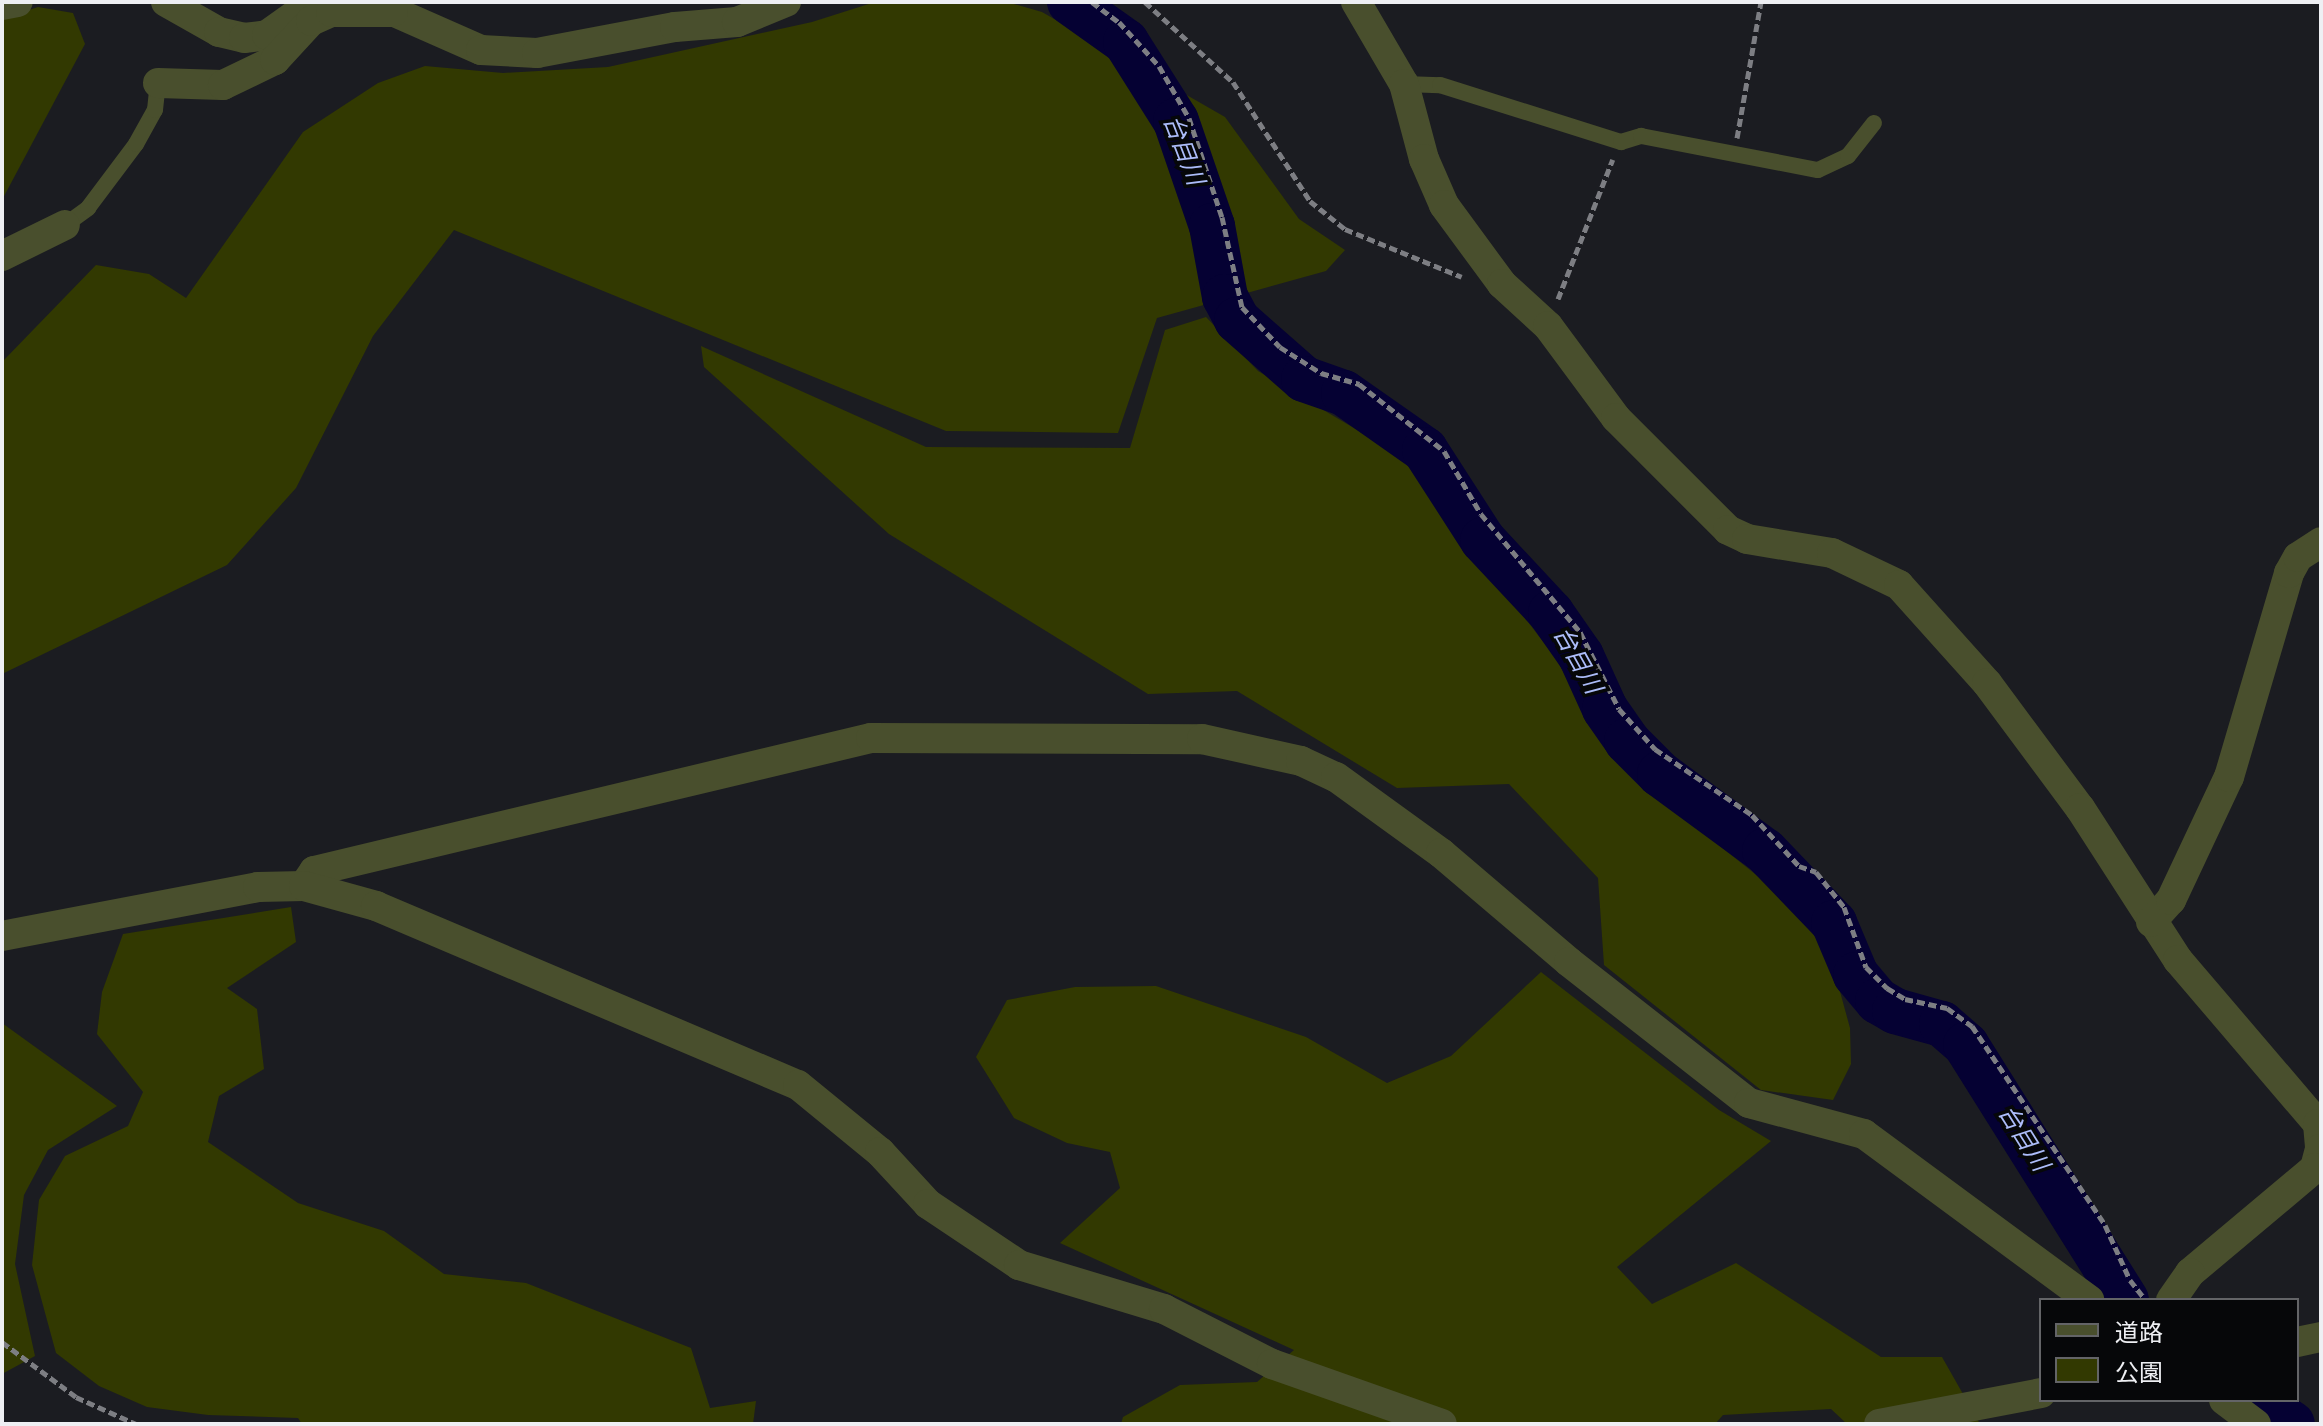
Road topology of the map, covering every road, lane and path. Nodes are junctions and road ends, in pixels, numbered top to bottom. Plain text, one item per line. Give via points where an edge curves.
1 (18, 2) edge
2 (166, 2) edge
3 (313, 2) edge
4 (786, 2) edge
5 (1092, 2) edge
6 (1145, 2) edge
7 (1356, 2) edge
8 (1761, 2) edge
9 (2, 5) edge
10 (386, 7) edge
11 (158, 83) joint
12 (1404, 84) junction
13 (1874, 123) dead end
14 (1621, 142) junction
15 (1734, 154) junction
16 (65, 225) joint
17 (2, 256) edge
18 (1502, 284) junction
19 (1548, 326) junction
20 (2321, 542) edge
21 (304, 886) junction
22 (2151, 922) junction
23 (2, 936) edge
24 (2318, 1170) edge
25 (2086, 1298) edge
26 (2144, 1298) edge
27 (2172, 1298) edge
28 (2321, 1337) edge
29 (2, 1342) edge
30 (2299, 1342) edge
31 (2039, 1393) edge
32 (2227, 1402) edge
33 (136, 1424) edge
34 (1442, 1424) edge
35 (1879, 1424) edge
36 (2256, 1424) edge

1 - 9 street
2 - 3 street via 219,32 244,38 267,35
4 - 10 street via 737,22 675,27 537,53 481,50
5 - 26 path via 1119,22 1159,66 1189,118 1222,217 1242,307 1280,347 1321,373 1359,384 1444,451 1481,514 1580,632 1619,709 1646,739 1689,775 1752,815 1799,866 1816,872 1844,907 1866,967 1887,988 1905,999 1947,1008 1972,1026 2105,1225 2130,1280
6 - 18 path via 1233,82 1310,201 1345,229 1472,281
7 - 12 street
8 - 15 path
10 - 11 street via 331,12 311,21 275,60 223,85
11 - 16 lane via 155,110 136,144 88,208
12 - 14 lane via 1440,85
12 - 18 street via 1424,159 1444,205
13 - 15 lane via 1848,156 1818,170
14 - 15 lane via 1641,136
14 - 19 path
16 - 17 street
18 - 19 street
19 - 22 street via 1616,418 1728,530 1747,539 1832,553 1899,585 1987,683 2080,808
20 - 22 street via 2298,557 2289,573 2229,777 2171,900
21 - 23 street via 258,887
21 - 25 street via 314,871 871,738 1202,739 1301,761 1336,777 1441,853 1749,1103 1864,1134
21 - 34 street via 391,911 774,1072 827,1104 928,1204 1019,1265 1164,1309 1272,1364
22 - 24 street via 2318,1124
24 - 27 street via 2190,1273
28 - 30 street
29 - 33 path via 76,1397
31 - 35 street
32 - 36 street

